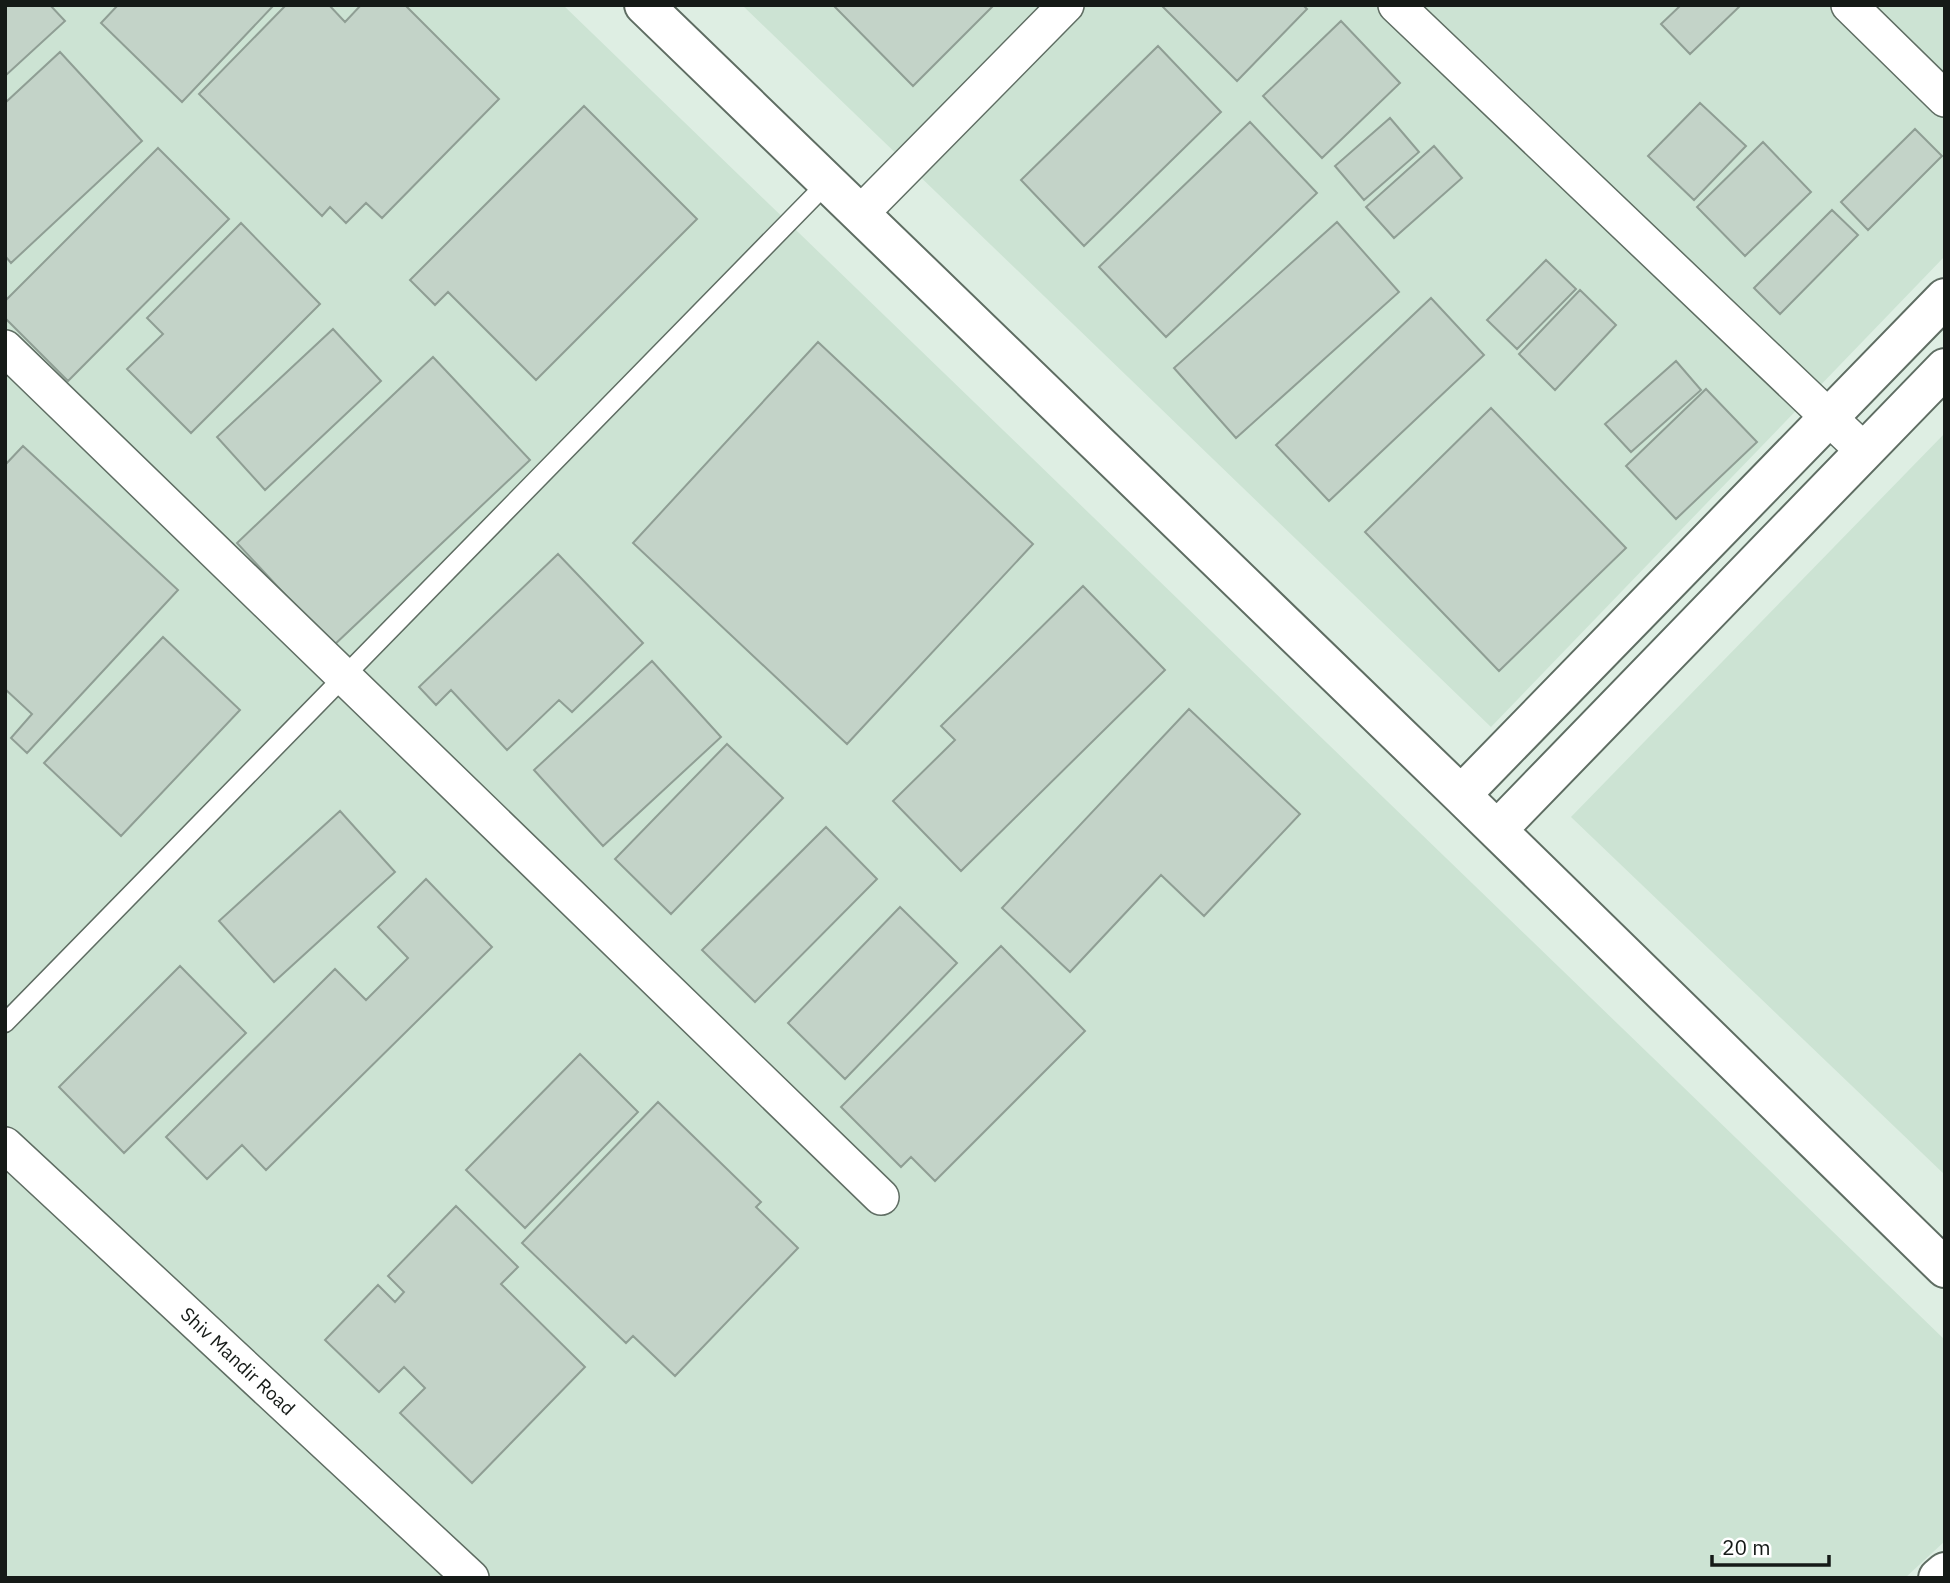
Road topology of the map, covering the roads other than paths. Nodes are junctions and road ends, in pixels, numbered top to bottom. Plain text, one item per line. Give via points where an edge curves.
1 (644, 5) edge
2 (1066, 5) edge
3 (1396, 5) edge
4 (1849, 5) edge
5 (1945, 99) edge
6 (827, 183) junction
7 (860, 214) junction
8 (1945, 298) edge
9 (5, 348) edge
10 (1945, 368) edge
11 (1829, 418) junction
12 (1864, 451) junction
13 (344, 677) junction
14 (1461, 795) junction
15 (1497, 830) junction
16 (5, 1023) edge
17 (5, 1144) edge
18 (881, 1197) dead end
19 (1945, 1268) edge
20 (1945, 1572) edge
21 (471, 1578) edge
22 (1938, 1578) edge

1 - 6 street
2 - 7 street
3 - 11 street
4 - 5 street
6 - 7 street
6 - 13 lane
7 - 14 street
8 - 11 street
9 - 13 street
10 - 12 street
11 - 12 street
11 - 14 street
12 - 15 street
13 - 16 lane
13 - 18 street
14 - 15 street
15 - 19 street
17 - 21 street, Shiv Mandir Road
20 - 22 street

